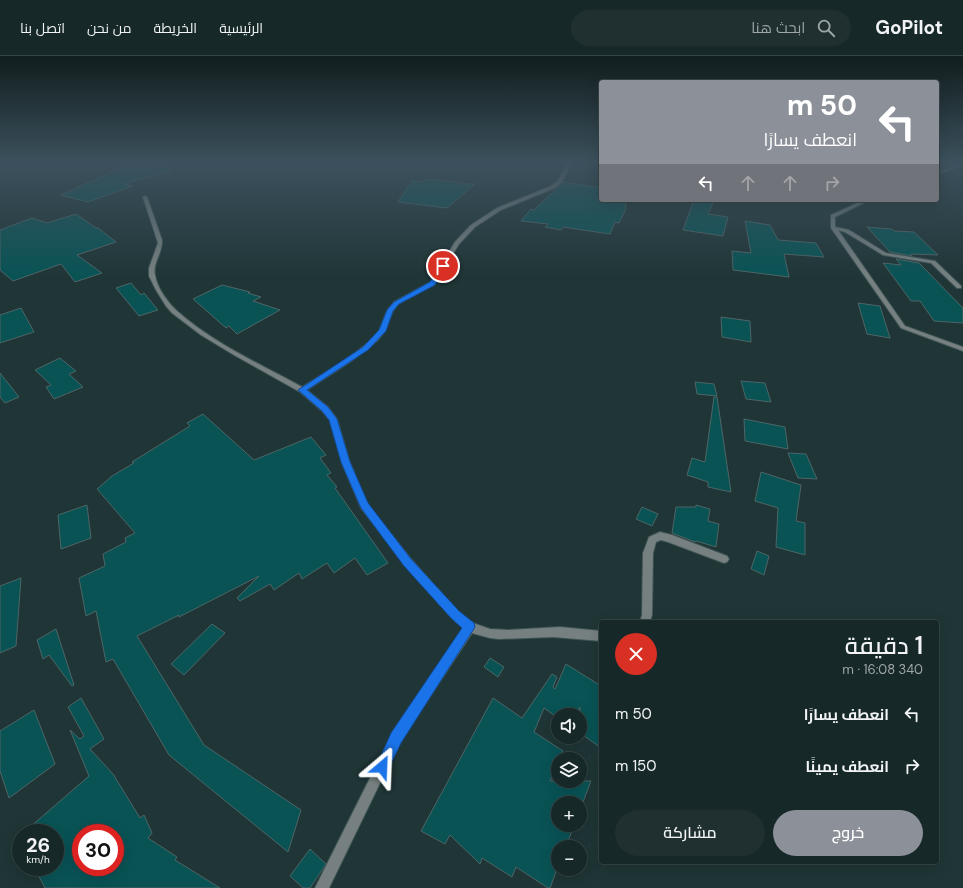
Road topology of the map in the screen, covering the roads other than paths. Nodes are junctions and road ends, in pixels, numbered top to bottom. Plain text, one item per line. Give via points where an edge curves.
1 (146, 200) edge
2 (522, 200) edge
3 (864, 202) edge
4 (834, 228) junction
5 (960, 287) dead end
6 (963, 348) edge
7 (302, 390) junction
8 (724, 559) dead end
9 (646, 620) edge
10 (470, 627) junction
11 (599, 636) edge
12 (322, 888) edge

1 - 7 street via 160,242 152,275 173,311 248,360
2 - 7 street via 499,209 473,226 457,242 433,283 396,303 376,339 342,365
3 - 4 street via 833,216
4 - 5 street via 847,231 885,254 933,262
4 - 6 street via 903,327
7 - 10 street via 333,419 346,462 364,506 408,562 455,615
8 - 9 street via 669,538 660,536 652,540 648,553
10 - 11 street via 492,635 565,631
10 - 12 street via 396,738

